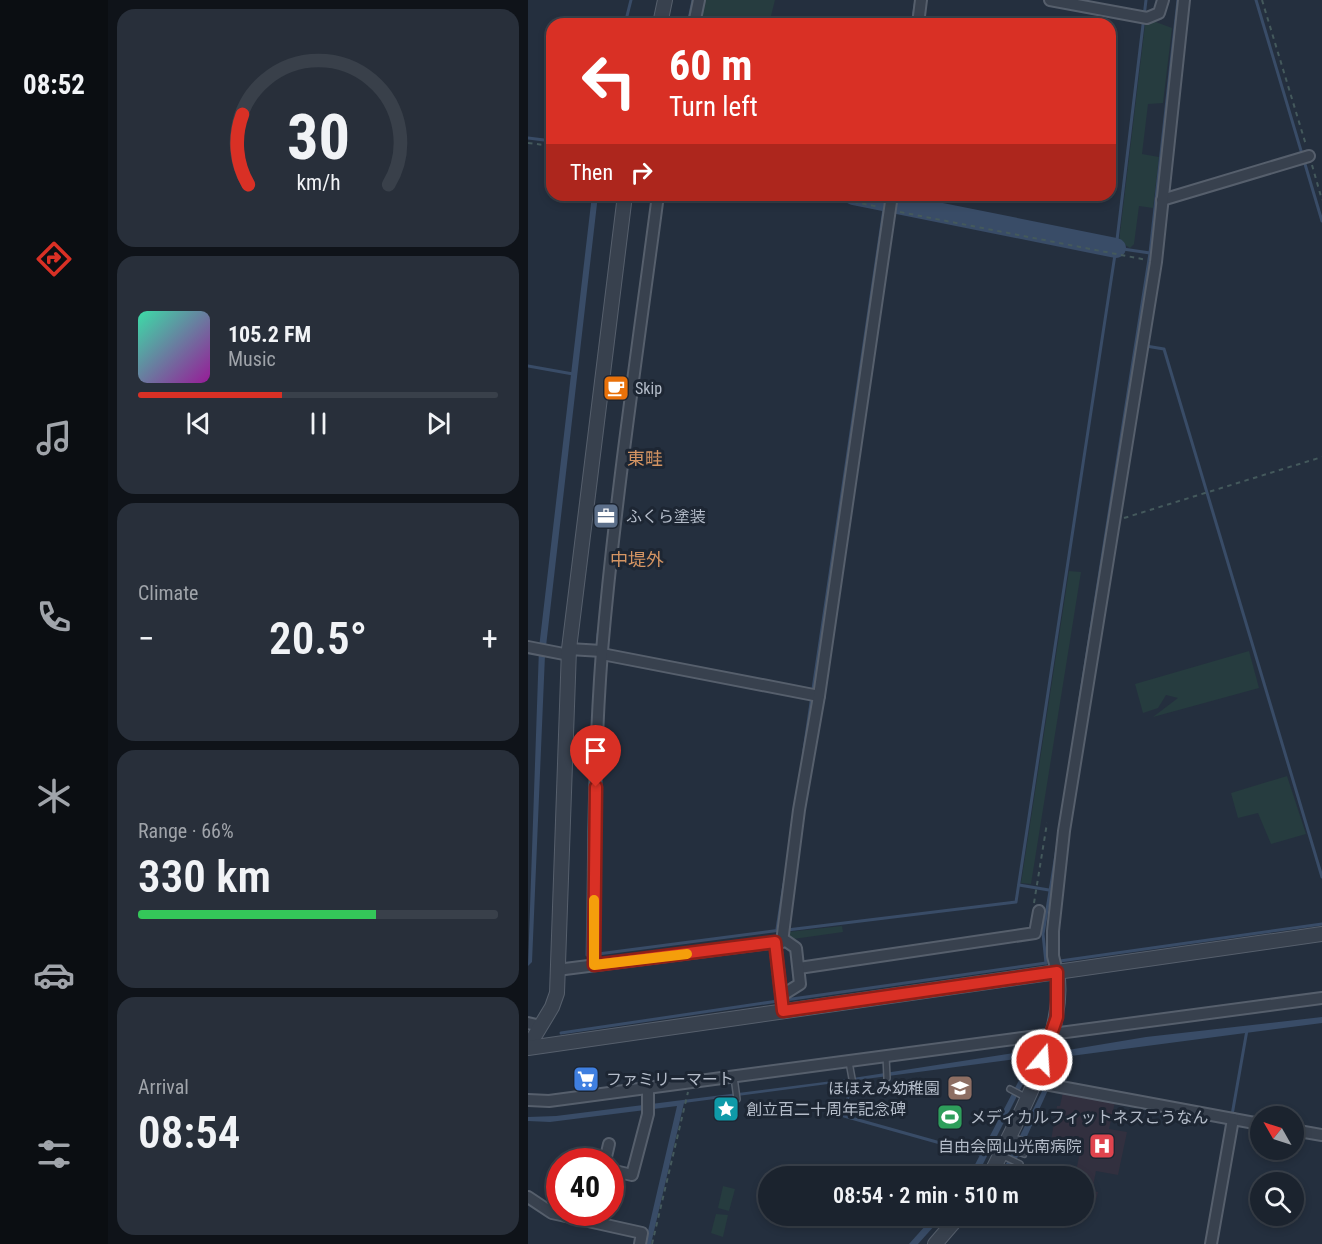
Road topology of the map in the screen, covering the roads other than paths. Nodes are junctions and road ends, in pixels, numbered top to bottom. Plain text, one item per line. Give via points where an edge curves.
1 (665, 0) edge
2 (699, 0) edge
3 (921, 0) edge
4 (1050, 0) edge
5 (1163, 0) edge
6 (1184, 0) edge
7 (661, 18) edge
8 (695, 18) edge
9 (919, 18) edge
10 (1305, 157) road end
11 (1162, 200) junction
12 (623, 201) edge
13 (657, 201) edge
14 (889, 201) edge
15 (537, 649) edge
16 (569, 652) junction
17 (599, 652) junction
18 (815, 696) junction
19 (1039, 911) dead end
20 (1322, 934) edge
21 (781, 936) junction
22 (594, 965) junction
23 (799, 968) junction
24 (557, 970) junction
25 (1057, 972) junction
26 (1322, 998) edge
27 (782, 1002) junction
28 (534, 1024) edge
29 (1051, 1033) junction
30 (528, 1047) edge
31 (885, 1055) junction
32 (849, 1060) junction
33 (734, 1076) junction
34 (887, 1078) dead end
35 (853, 1084) dead end
36 (1043, 1084) junction
37 (648, 1087) junction
38 (1010, 1089) dead end
39 (1023, 1096) junction
40 (736, 1099) dead end
41 (528, 1100) edge
42 (1233, 1119) junction
43 (1250, 1122) edge
44 (1304, 1132) edge
45 (1322, 1136) edge
46 (1025, 1142) dead end
47 (609, 1144) dead end
48 (608, 1148) edge
49 (1009, 1149) junction
50 (1022, 1153) dead end
51 (997, 1166) edge
52 (1020, 1166) edge
53 (624, 1173) edge
54 (528, 1197) edge
55 (952, 1226) edge
56 (940, 1243) edge
57 (640, 1244) edge
58 (1211, 1244) edge

1 - 7 street
2 - 8 street
3 - 9 street
4 - 5 street via 1143,18 1159,13
6 - 11 street
10 - 11 street
11 - 25 street via 1156,262 1062,850 1053,931
12 - 16 street
13 - 17 street
14 - 18 street
15 - 16 street
16 - 17 street
16 - 24 street
17 - 18 street
17 - 22 street
18 - 21 street
19 - 23 street via 1035,933
20 - 25 street
21 - 22 street
21 - 23 street via 796,948
21 - 27 street
22 - 24 street
23 - 27 street via 800,984
24 - 28 street via 555,1000
25 - 27 street
25 - 29 street via 1059,1007
26 - 29 street
27 - 30 street
28 - 30 street
29 - 31 street
29 - 36 street
31 - 32 street
31 - 34 lane
32 - 33 street
32 - 35 lane
33 - 37 street
33 - 40 lane
36 - 39 street
36 - 42 street
37 - 41 street via 549,1101
37 - 53 street via 648,1106 632,1175
38 - 39 lane
39 - 49 street
42 - 43 street
42 - 58 street
44 - 45 street
46 - 49 lane
47 - 48 street
49 - 50 lane
49 - 51 street
49 - 52 lane
54 - 57 street via 552,1213 642,1233
55 - 56 street

